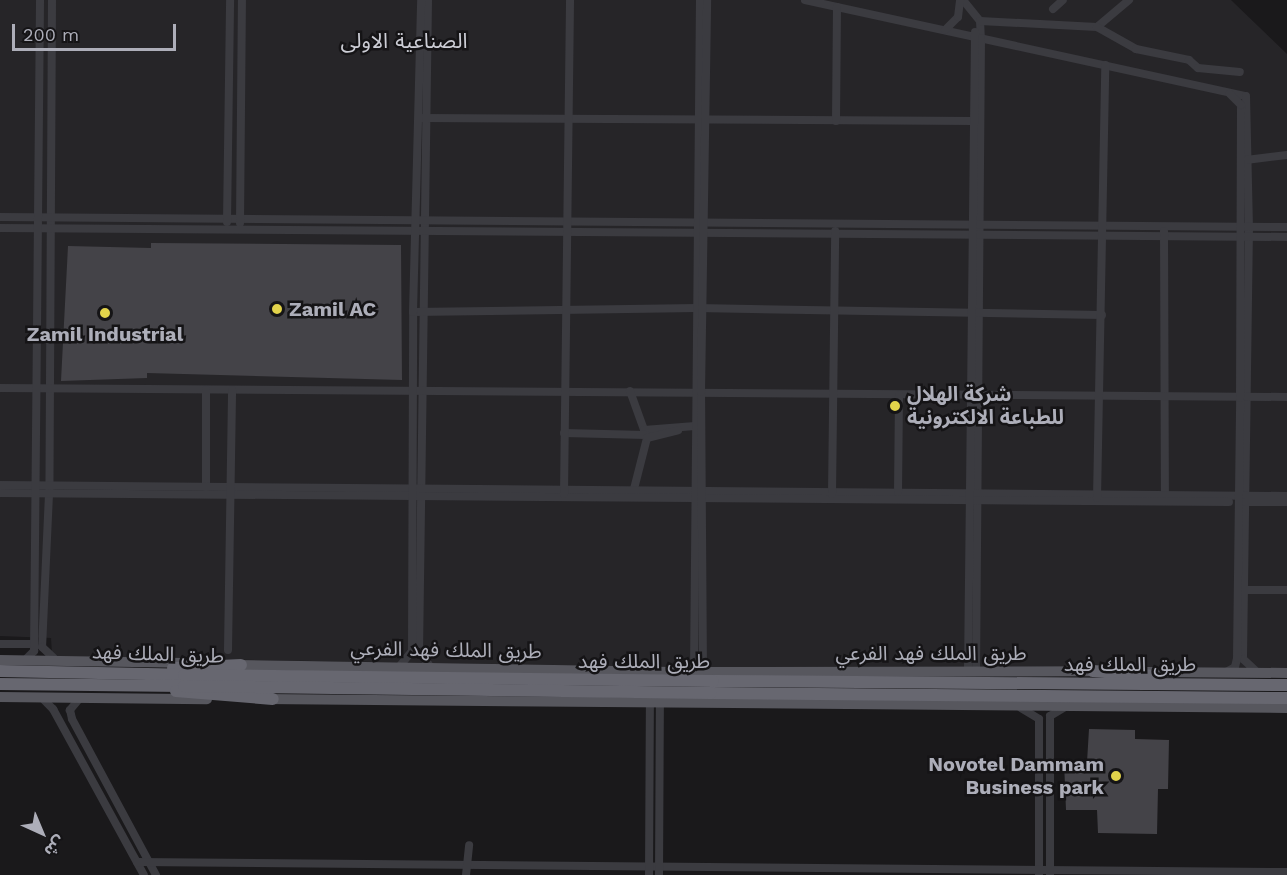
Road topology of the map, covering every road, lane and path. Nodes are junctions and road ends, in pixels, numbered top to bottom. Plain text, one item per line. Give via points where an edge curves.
1 (40, 0) edge
2 (52, 0) edge
3 (230, 0) edge
4 (242, 0) edge
5 (421, 0) edge
6 (428, 0) edge
7 (570, 0) edge
8 (700, 0) edge
9 (707, 0) edge
10 (805, 0) edge
11 (962, 0) edge
12 (1063, 0) edge
13 (1129, 0) edge
14 (837, 7) junction
15 (1053, 9) dead end
16 (980, 21) junction
17 (40, 23) junction
18 (51, 23) junction
19 (1097, 27) junction
20 (945, 30) junction
21 (977, 38) junction
22 (241, 62) junction
23 (229, 64) junction
24 (1105, 65) junction
25 (1240, 72) dead end
26 (39, 116) junction
27 (50, 117) junction
28 (423, 118) junction
29 (567, 120) junction
30 (702, 121) junction
31 (976, 121) junction
32 (836, 122) junction
33 (1287, 154) edge
34 (1245, 160) junction
35 (0, 217) edge
36 (38, 217) junction
37 (49, 217) junction
38 (226, 219) junction
39 (239, 219) junction
40 (422, 225) junction
41 (565, 226) junction
42 (702, 227) junction
43 (1287, 227) edge
44 (0, 228) edge
45 (37, 229) junction
46 (49, 229) junction
47 (227, 229) junction
48 (240, 229) junction
49 (835, 229) junction
50 (977, 231) junction
51 (1102, 232) junction
52 (1164, 232) junction
53 (1245, 232) junction
54 (1272, 232) junction
55 (1287, 237) edge
56 (565, 309) junction
57 (700, 309) junction
58 (976, 310) junction
59 (413, 312) junction
60 (425, 312) junction
61 (835, 312) junction
62 (1102, 315) junction
63 (0, 388) edge
64 (36, 388) junction
65 (49, 388) junction
66 (206, 390) junction
67 (232, 390) junction
68 (415, 391) junction
69 (425, 391) junction
70 (630, 391) junction
71 (698, 391) junction
72 (564, 392) junction
73 (833, 392) junction
74 (973, 394) junction
75 (898, 395) junction
76 (1101, 397) junction
77 (1244, 397) junction
78 (1287, 397) edge
79 (1164, 399) junction
80 (695, 429) junction
81 (564, 433) junction
82 (645, 434) junction
83 (414, 446) junction
84 (424, 446) junction
85 (0, 485) edge
86 (206, 487) junction
87 (634, 489) junction
88 (37, 490) junction
89 (50, 490) junction
90 (229, 492) junction
91 (898, 492) junction
92 (419, 493) junction
93 (564, 493) junction
94 (698, 493) junction
95 (0, 494) edge
96 (832, 495) junction
97 (1165, 495) junction
98 (1287, 496) edge
99 (974, 497) junction
100 (1097, 499) junction
101 (1243, 499) junction
102 (1287, 502) edge
103 (419, 582) junction
104 (1241, 590) junction
105 (1287, 590) edge
106 (0, 644) edge
107 (34, 644) junction
108 (228, 650) dead end
109 (0, 660) edge
110 (25, 660) junction
111 (56, 660) junction
112 (241, 665) junction
113 (399, 667) junction
114 (432, 669) junction
115 (568, 670) junction
116 (0, 671) edge
117 (972, 671) junction
118 (1093, 671) junction
119 (97, 672) junction
120 (699, 672) junction
121 (1226, 672) junction
122 (1260, 673) junction
123 (1287, 673) edge
124 (184, 681) junction
125 (0, 684) edge
126 (1239, 684) junction
127 (1287, 685) edge
128 (124, 686) junction
129 (712, 687) junction
130 (0, 697) edge
131 (42, 698) junction
132 (80, 698) junction
133 (1287, 698) edge
134 (273, 699) junction
135 (545, 701) junction
136 (655, 704) junction
137 (1009, 704) junction
138 (1069, 705) junction
139 (1287, 708) edge
140 (469, 845) dead end
141 (137, 862) junction
142 (149, 863) junction
143 (468, 871) edge
144 (649, 872) edge
145 (659, 872) edge
146 (1287, 872) edge
147 (1050, 873) edge
148 (1039, 874) edge
149 (1237, 874) edge
150 (144, 875) edge
151 (156, 875) edge

1 - 17 street
2 - 18 street
3 - 23 street
4 - 22 street
5 - 28 street
6 - 28 street
7 - 29 street
8 - 30 street
9 - 30 street
10 - 14 street
11 - 16 street
11 - 20 street via 958,17
12 - 15 street
13 - 19 street
14 - 20 street
14 - 32 street
16 - 19 street
16 - 21 street
17 - 18 street
17 - 26 street
18 - 27 street
19 - 25 street via 1136,49 1189,60 1198,68
20 - 21 street
21 - 24 street
21 - 31 street
22 - 23 street
22 - 39 street
23 - 38 street
24 - 34 street via 1240,93 1248,102
24 - 51 street
26 - 27 street
26 - 36 street
27 - 37 street
28 - 29 street
28 - 40 street
29 - 30 street
29 - 41 street
30 - 32 street
30 - 42 street
31 - 32 street
31 - 50 street
33 - 34 street
34 - 53 street
35 - 36 street
36 - 37 street
36 - 45 street
37 - 38 street
37 - 46 street
38 - 39 street
38 - 47 street
39 - 40 street
39 - 48 street
40 - 41 street
40 - 48 street
40 - 59 street
40 - 60 street
41 - 42 street
41 - 56 street
42 - 49 street
42 - 57 street
43 - 54 street
44 - 45 street
45 - 46 street
45 - 64 street
46 - 47 street
46 - 65 street
47 - 48 street
49 - 50 street
49 - 61 street
50 - 51 street
50 - 58 street
51 - 52 street
51 - 62 street
52 - 53 street
52 - 79 street
53 - 54 street
53 - 77 street
54 - 55 street
56 - 57 street
56 - 60 street
56 - 72 street
57 - 61 street
57 - 71 street
58 - 61 street
58 - 62 street
58 - 74 street
59 - 60 street
59 - 68 street
60 - 69 street
61 - 73 street
62 - 76 street
63 - 64 street
64 - 65 street
64 - 88 street
65 - 66 street
65 - 89 street
66 - 67 street
66 - 86 street
67 - 68 street
67 - 90 street
68 - 69 street
68 - 83 street
69 - 72 street
69 - 84 street
70 - 71 street
70 - 72 street
70 - 82 street
71 - 73 street
71 - 80 street
71 - 94 street
72 - 81 street
73 - 75 street
73 - 96 street
74 - 75 street
74 - 76 street
74 - 99 street
75 - 91 street
76 - 79 street
76 - 100 street
77 - 78 street
77 - 79 street
77 - 101 street
79 - 97 street
80 - 82 street
80 - 94 street
81 - 82 street
81 - 93 street
82 - 87 street
83 - 84 street
83 - 92 street
84 - 92 street
85 - 88 street
86 - 89 street
86 - 90 street
87 - 93 street
87 - 94 street
88 - 89 street
88 - 95 street
88 - 107 street
89 - 90 street
89 - 111 street via 42,647
90 - 92 street
90 - 108 street
91 - 96 street
91 - 99 street
92 - 93 street
92 - 103 street
93 - 94 street
94 - 96 street
94 - 120 street
96 - 99 street
97 - 100 street
97 - 101 street
98 - 101 street
99 - 100 street
99 - 117 street
100 - 101 street
101 - 102 street
101 - 104 street
103 - 113 street via 412,651
103 - 114 street via 419,651
104 - 105 street
104 - 121 street via 1237,658 1235,667
104 - 122 street via 1243,659 1246,667
106 - 107 street
107 - 110 street via 33,656
109 - 110 main road, طريق الملك فهد الفرعي
110 - 111 main road, طريق الملك فهد الفرعي
111 - 112 main road, طريق الملك فهد الفرعي
112 - 113 main road, طريق الملك فهد الفرعي
112 - 119 highway
113 - 114 main road, طريق الملك فهد الفرعي
114 - 115 main road, طريق الملك فهد الفرعي
115 - 120 main road, طريق الملك فهد الفرعي
115 - 135 main road via 489,676 477,690 485,696
116 - 119 highway, طريق الملك فهد
117 - 118 main road, طريق الملك فهد الفرعي
117 - 120 main road, طريق الملك فهد الفرعي
118 - 121 main road, طريق الملك فهد الفرعي
118 - 126 highway
119 - 124 highway, طريق الملك فهد
121 - 122 main road, طريق الملك فهد الفرعي
122 - 123 main road, طريق الملك فهد الفرعي
124 - 128 highway, طريق الملك فهد
124 - 129 highway, طريق الملك فهد, bridge
125 - 128 highway, طريق الملك فهد
126 - 127 highway, طريق الملك فهد
126 - 129 highway, طريق الملك فهد
128 - 134 highway
129 - 133 highway, طريق الملك فهد
130 - 131 main road
131 - 132 main road
131 - 141 street via 53,709
132 - 134 main road
132 - 142 street via 70,710 72,718
134 - 135 main road
135 - 136 main road
136 - 137 main road
136 - 144 street
136 - 145 street
137 - 138 main road
137 - 148 street via 1035,712 1039,719
138 - 139 main road
138 - 147 street via 1050,716
140 - 143 street
141 - 142 street
141 - 150 street
142 - 143 street
142 - 151 street
143 - 144 street
144 - 145 street
145 - 148 street
146 - 149 street
147 - 148 street
147 - 149 street

